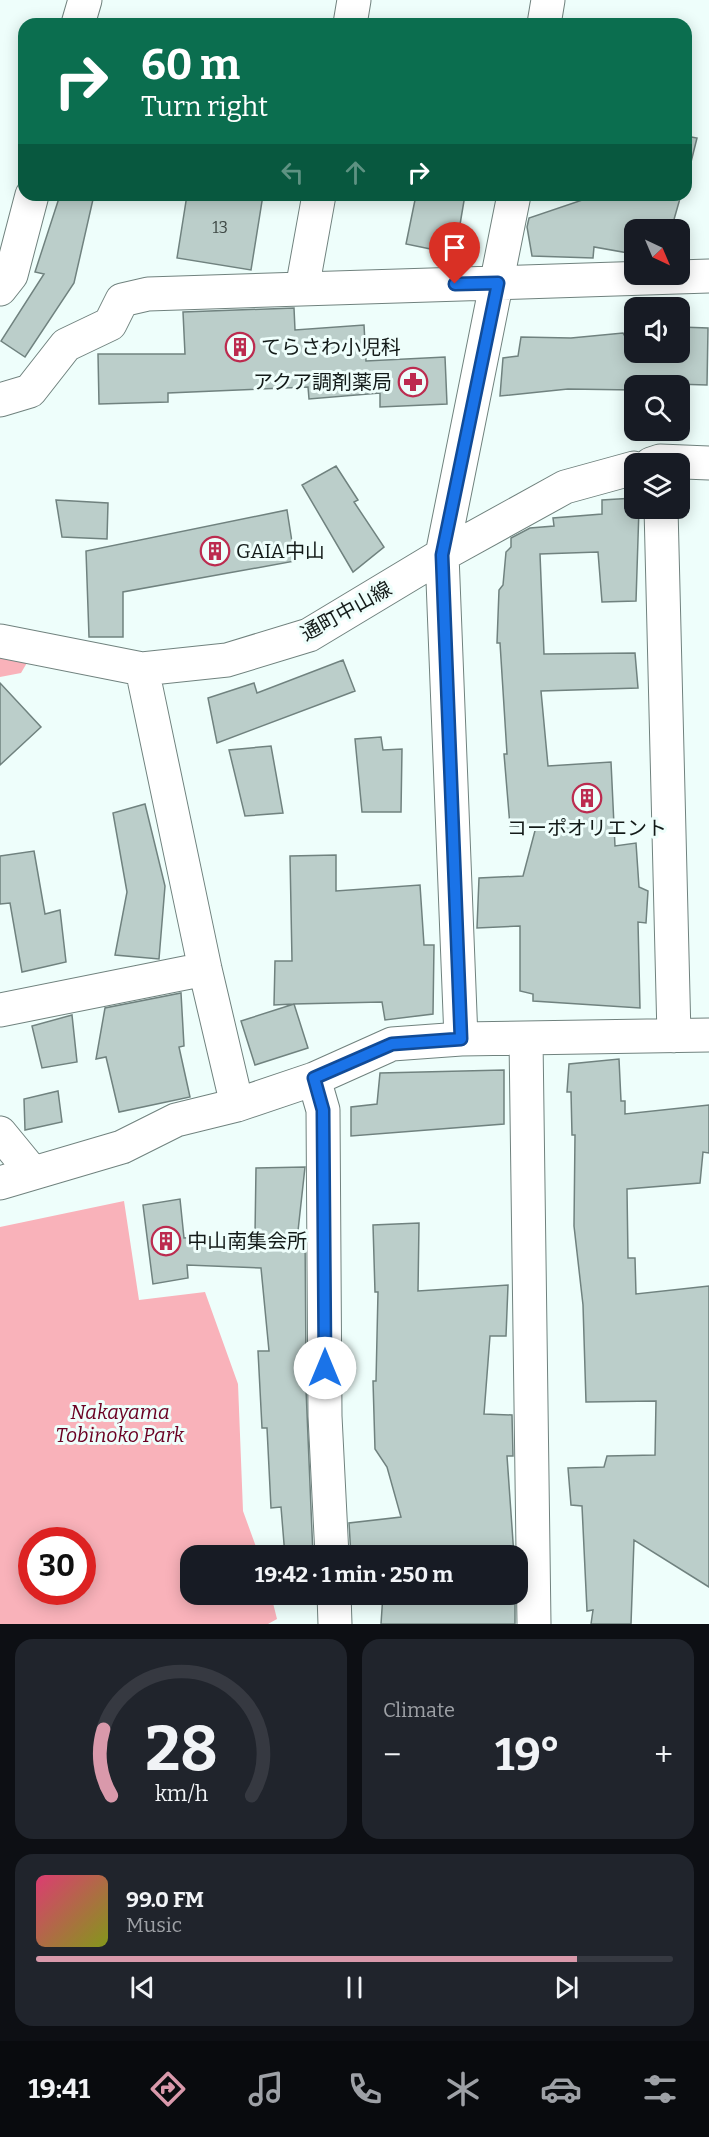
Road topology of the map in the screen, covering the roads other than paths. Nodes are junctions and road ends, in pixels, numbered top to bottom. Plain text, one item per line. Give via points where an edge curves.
1 (84, 0) edge
2 (354, 0) edge
3 (548, 0) edge
4 (80, 18) edge
5 (351, 18) edge
6 (545, 18) edge
7 (30, 201) edge
8 (318, 201) edge
9 (513, 201) edge
10 (709, 274) edge
11 (498, 283) junction
12 (0, 289) edge
13 (302, 289) junction
14 (0, 400) edge
15 (690, 463) edge
16 (709, 463) edge
17 (624, 471) edge
18 (661, 519) edge
19 (442, 555) junction
20 (0, 641) edge
21 (142, 669) junction
22 (205, 969) junction
23 (0, 1010) edge
24 (709, 1035) edge
25 (674, 1036) junction
26 (461, 1039) junction
27 (526, 1040) junction
28 (314, 1078) junction
29 (237, 1105) junction
30 (0, 1133) edge
31 (32, 1172) junction
32 (0, 1183) edge
33 (331, 1545) edge
34 (334, 1605) edge
35 (335, 1624) edge
36 (534, 1624) edge

1 - 4 street
2 - 5 street
3 - 6 street
7 - 12 street via 11,275
8 - 13 street
9 - 11 street
10 - 11 street
11 - 13 street
11 - 19 street
13 - 14 street via 148,294 122,300 110,324 66,345 30,391
15 - 16 street, 通町中山線
17 - 19 street, 通町中山線 via 565,487
18 - 25 street
19 - 21 street, 通町中山線 via 309,635 227,660
19 - 26 street
20 - 21 street, 通町中山線
21 - 22 street
22 - 23 street
22 - 29 street
24 - 25 street
25 - 27 street
26 - 27 street
26 - 28 street via 392,1044
27 - 36 street
28 - 29 street
28 - 33 street via 323,1110 325,1416
29 - 31 street via 176,1120 122,1147
30 - 31 street
31 - 32 street
34 - 35 street

